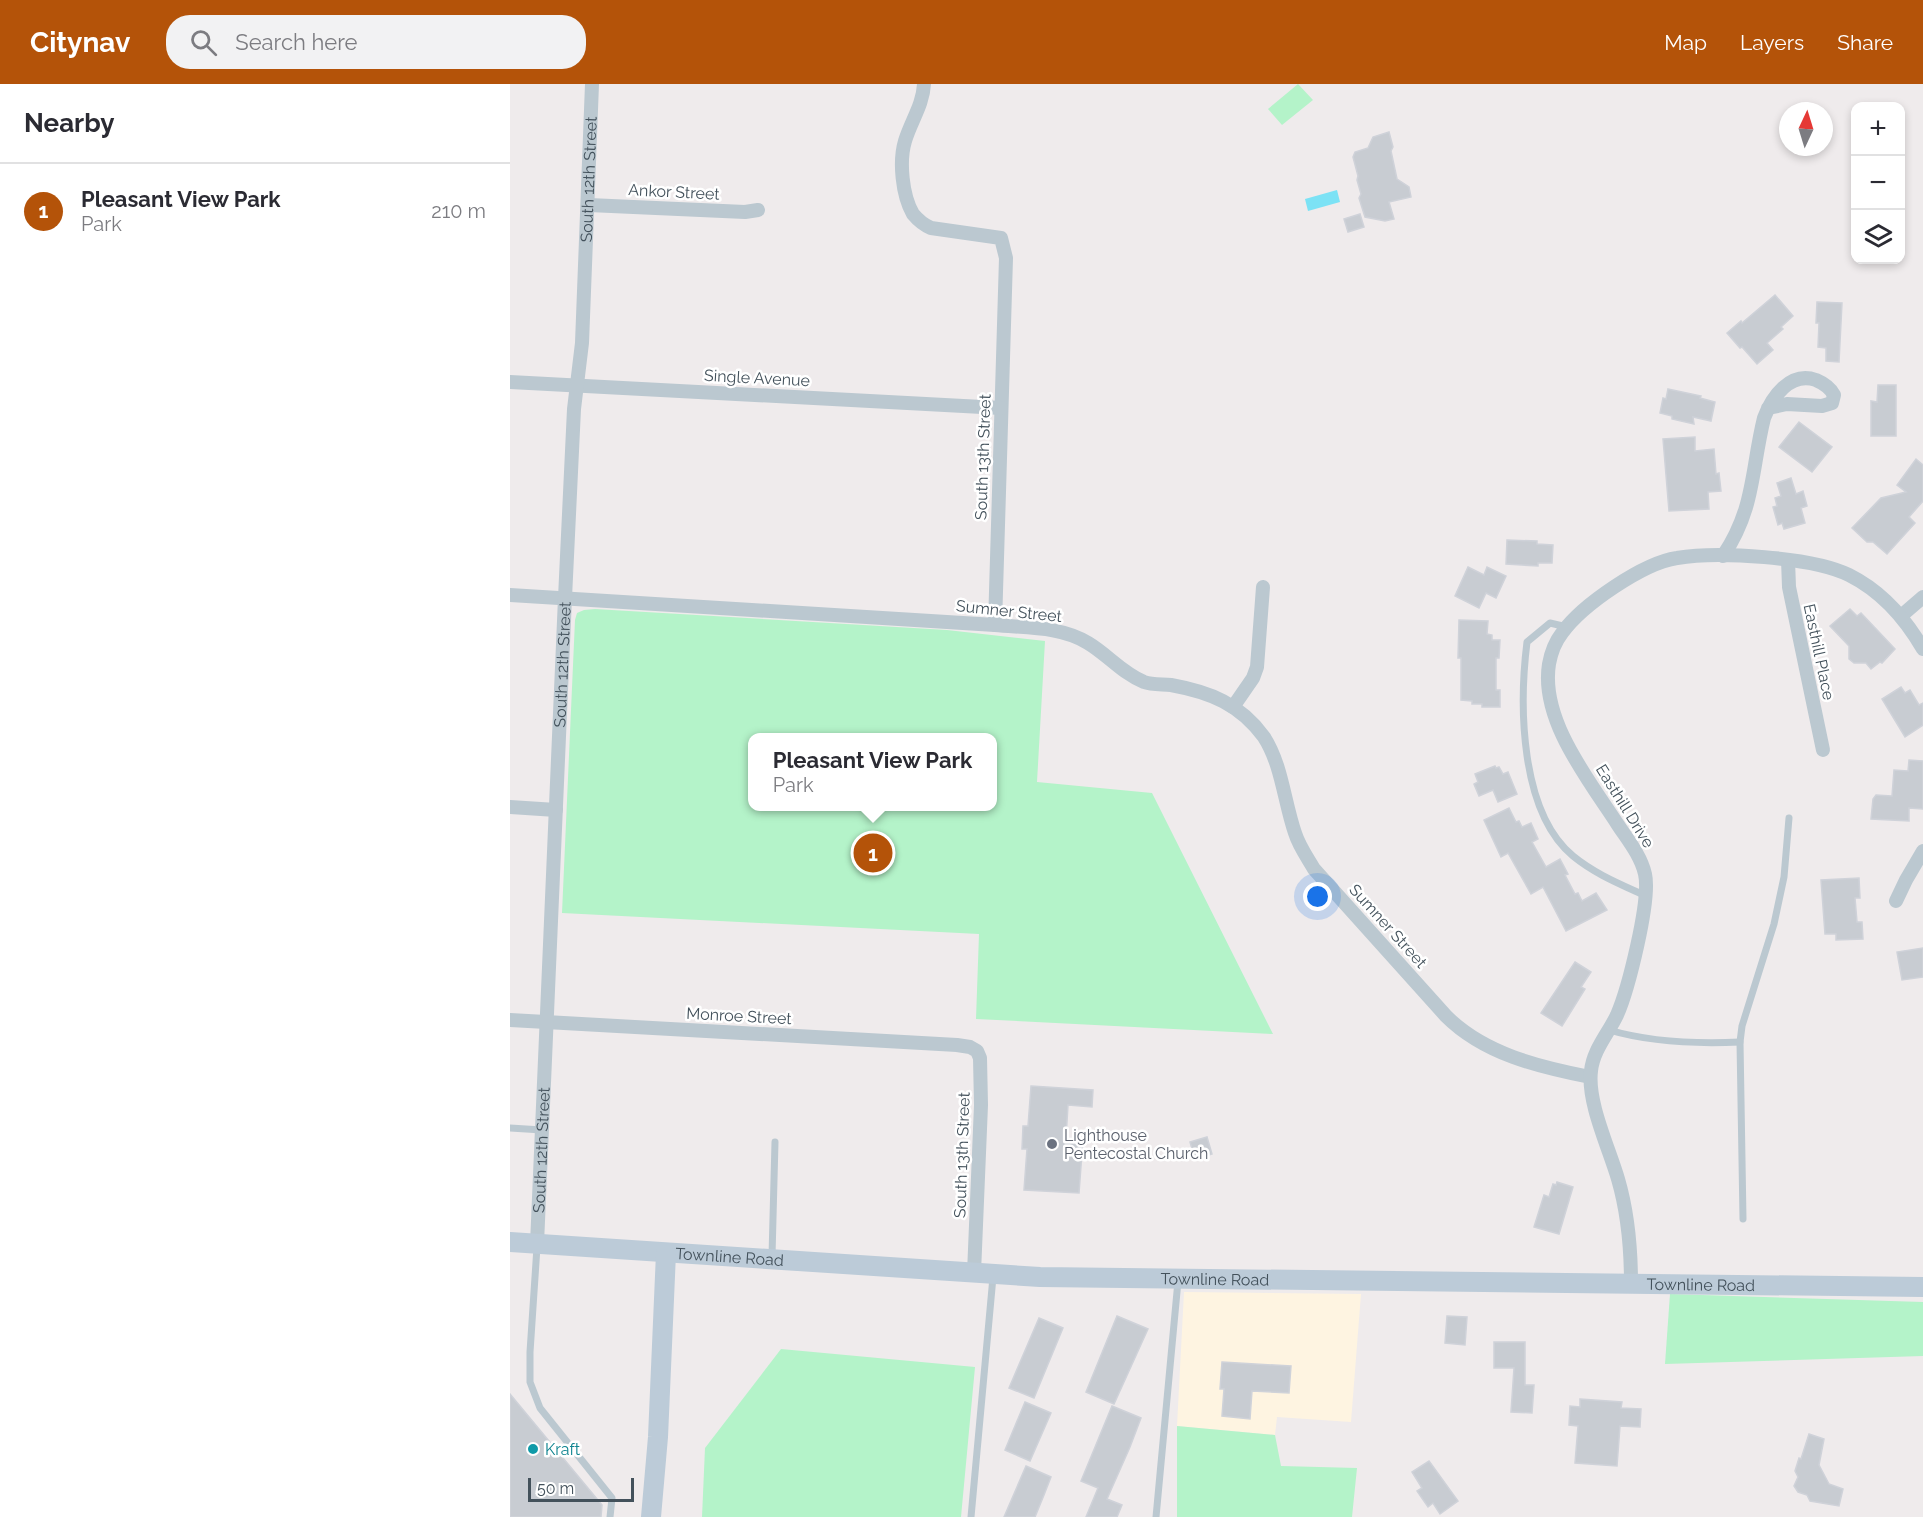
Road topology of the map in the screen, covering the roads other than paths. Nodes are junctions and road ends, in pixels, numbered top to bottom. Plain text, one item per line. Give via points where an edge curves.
1 (592, 84) edge
2 (924, 84) edge
3 (589, 205) junction
4 (758, 210) dead end
5 (510, 382) edge
6 (578, 385) junction
7 (1001, 408) junction
8 (1768, 408) dead end
9 (1723, 556) junction
10 (1788, 560) junction
11 (1263, 587) dead end
12 (510, 595) edge
13 (1923, 597) edge
14 (565, 598) junction
15 (1901, 616) junction
16 (995, 625) junction
17 (1567, 627) junction
18 (1923, 649) edge
19 (1233, 706) junction
20 (1822, 750) dead end
21 (510, 807) edge
22 (556, 810) junction
23 (1789, 818) dead end
24 (1923, 851) edge
25 (1646, 896) junction
26 (1896, 901) dead end
27 (510, 1020) edge
28 (547, 1022) junction
29 (1609, 1030) junction
30 (1740, 1042) junction
31 (965, 1046) joint
32 (1590, 1077) junction
33 (510, 1128) edge
34 (542, 1130) junction
35 (775, 1142) dead end
36 (1743, 1219) dead end
37 (510, 1242) edge
38 (537, 1244) junction
39 (666, 1253) junction
40 (772, 1260) junction
41 (983, 1274) junction
42 (1178, 1280) junction
43 (1631, 1284) junction
44 (1923, 1287) edge
45 (610, 1517) edge
46 (651, 1517) edge
47 (971, 1517) edge
48 (1156, 1517) edge

1 - 3 street, South 12th Street
2 - 7 street, South 13th Street via 922,101 903,151 908,200 913,214 931,228 1001,238 1006,258
3 - 4 street, Ankor Street
3 - 6 street, South 12th Street
5 - 6 street, Single Avenue
6 - 7 street, Single Avenue
6 - 14 street, South 12th Street
7 - 16 street, South 13th Street
8 - 9 street via 1748,504
9 - 10 street, Easthill Drive
9 - 17 street, Easthill Drive via 1678,558 1645,569 1594,603
10 - 15 street, Easthill Drive via 1849,575
10 - 20 street, Easthill Place via 1789,587
11 - 19 street via 1257,667
12 - 14 street, Sumner Street
13 - 15 street
14 - 16 street, Sumner Street
14 - 22 street, South 12th Street
15 - 18 street, Easthill Drive
16 - 19 street, Sumner Street via 1075,636 1147,683 1208,693
17 - 25 street, Easthill Drive via 1555,645 1548,668 1554,715 1574,755 1638,857 1645,874
17 - 25 lane via 1550,623 1527,642 1523,675 1525,746 1537,801 1549,828 1572,855 1599,874
19 - 32 street, Sumner Street via 1252,723 1274,756 1303,852 1446,1016 1464,1032 1497,1051
21 - 22 street
22 - 28 street, South 12th Street
23 - 30 lane via 1784,877 1774,924
24 - 26 street
25 - 29 street, Easthill Drive via 1622,1002
27 - 28 street, Monroe Street
28 - 31 street, Monroe Street
28 - 34 street, South 12th Street
29 - 30 lane via 1672,1040
29 - 32 street, Easthill Drive via 1595,1054
30 - 36 lane
31 - 41 street, South 13th Street via 977,1051 980,1058
32 - 43 street, Easthill Drive via 1625,1211
33 - 34 lane
34 - 38 street, South 12th Street
35 - 40 lane
37 - 38 street, Townline Road
38 - 39 street, Townline Road
38 - 45 lane via 530,1382 540,1408 612,1498
39 - 40 street, Townline Road
39 - 46 street
40 - 41 street, Townline Road
41 - 42 street, Townline Road
41 - 47 lane
42 - 43 street, Townline Road
42 - 48 lane
43 - 44 street, Townline Road

